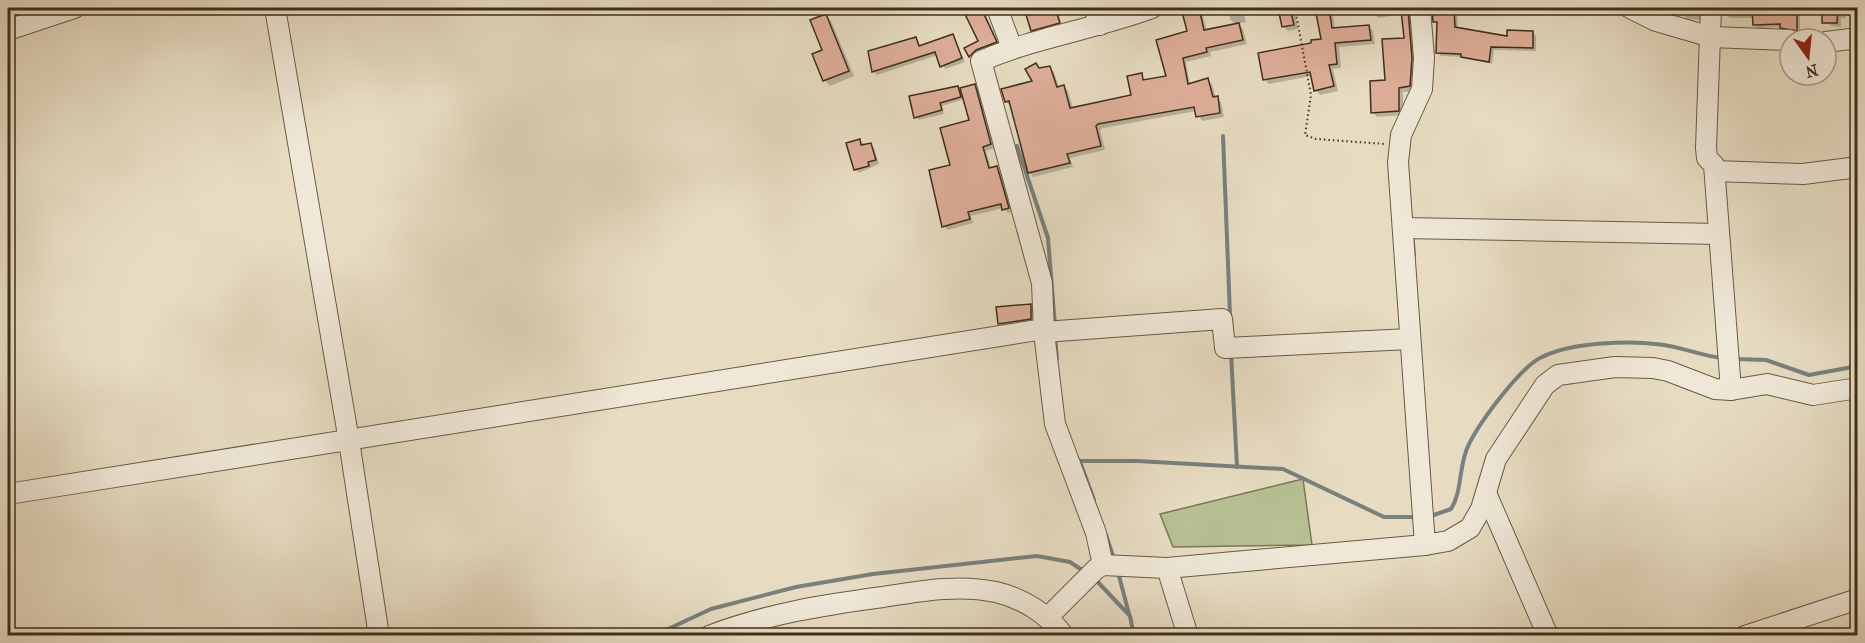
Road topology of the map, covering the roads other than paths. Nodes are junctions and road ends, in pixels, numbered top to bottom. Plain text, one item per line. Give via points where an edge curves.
1 (74, 8) edge
2 (275, 8) edge
3 (997, 8) edge
4 (1152, 8) edge
5 (1420, 8) edge
6 (1630, 8) edge
7 (1711, 8) edge
8 (1097, 16) edge
9 (8, 30) edge
10 (1711, 37) junction
11 (1857, 38) edge
12 (1778, 40) edge
13 (1838, 40) edge
14 (1012, 48) junction
15 (1857, 167) edge
16 (1714, 171) junction
17 (1404, 228) junction
18 (1719, 234) junction
19 (1044, 330) junction
20 (1410, 339) junction
21 (1857, 388) edge
22 (1731, 390) junction
23 (349, 441) junction
24 (8, 494) edge
25 (1486, 494) junction
26 (1425, 545) junction
27 (1103, 565) junction
28 (1167, 568) junction
29 (1857, 599) edge
30 (1047, 618) junction
31 (379, 636) edge
32 (709, 636) edge
33 (1064, 636) edge
34 (1188, 636) edge
35 (1548, 636) edge
36 (1745, 636) edge

1 - 9 street
2 - 23 street
3 - 14 street
4 - 8 street
5 - 17 street via 1422,89 1400,145 1398,188
6 - 10 street via 1656,21
7 - 10 street
8 - 14 street
10 - 12 street
10 - 16 street via 1706,148
11 - 13 street
14 - 19 street via 981,61 1042,283
15 - 16 street via 1803,174
16 - 18 street
17 - 18 street
17 - 20 street
18 - 22 street
19 - 20 street via 1222,319 1224,348
19 - 23 street
19 - 27 street via 1055,424 1096,532
20 - 26 street
21 - 22 street via 1813,395 1767,384
22 - 25 street via 1715,389 1653,368 1615,367 1558,375 1545,386 1506,443 1491,471
23 - 24 street
23 - 31 street
25 - 26 street via 1470,528 1448,541
25 - 35 street
26 - 28 street
27 - 28 street
27 - 30 street
28 - 34 street
29 - 36 street
30 - 32 street via 1010,596 954,588 808,607
30 - 33 street

